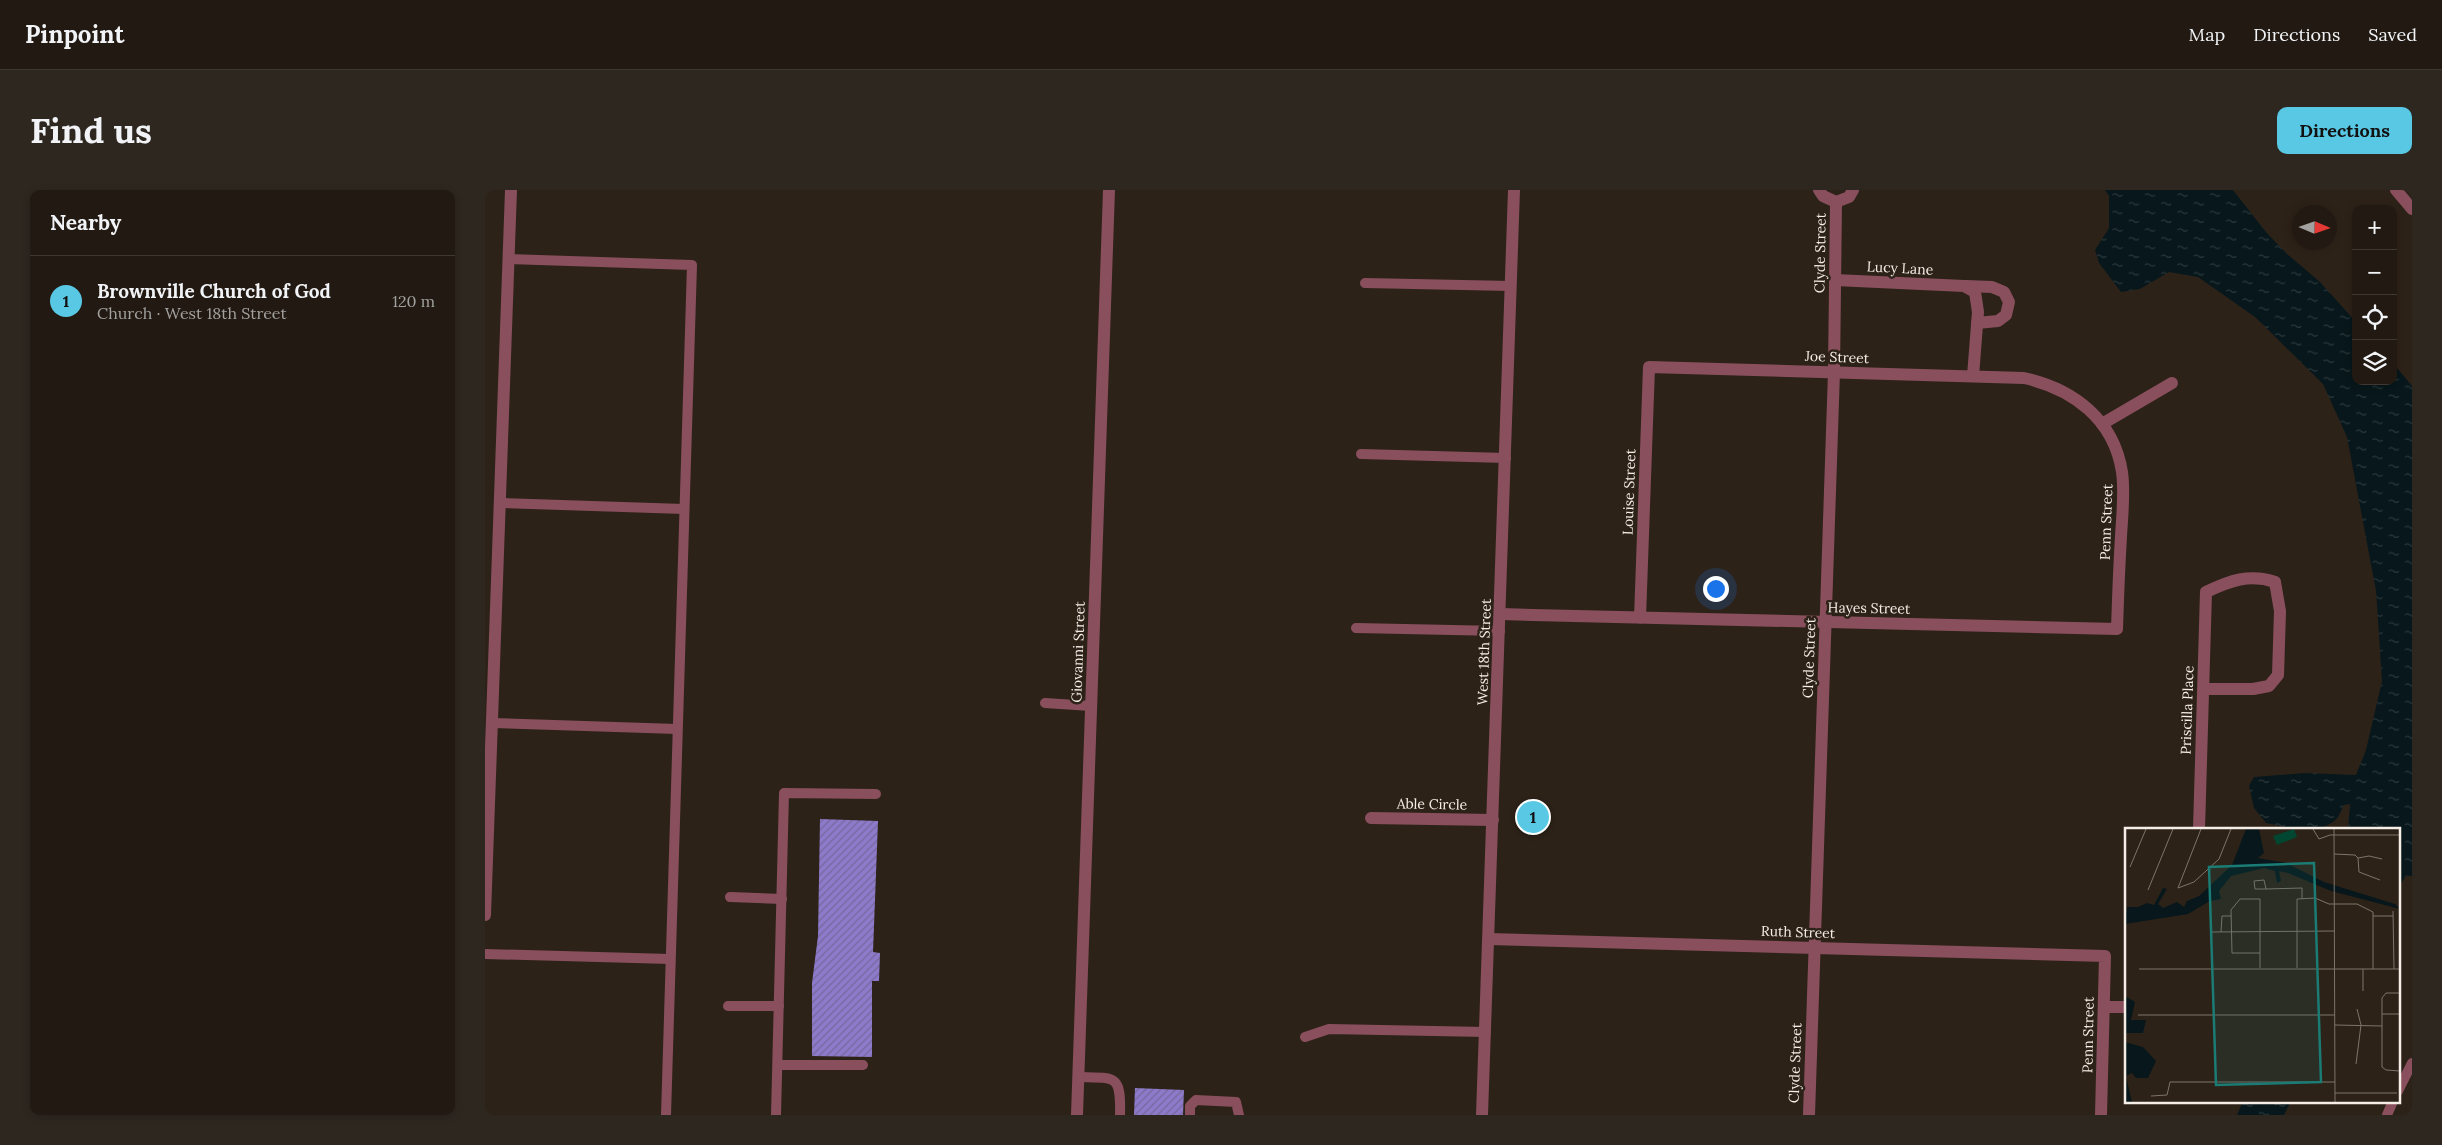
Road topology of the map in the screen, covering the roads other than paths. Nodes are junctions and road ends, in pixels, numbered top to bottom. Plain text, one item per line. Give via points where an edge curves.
1 (511, 190) edge
2 (1109, 190) edge
3 (1514, 190) edge
4 (1819, 190) edge
5 (1853, 190) edge
6 (2396, 190) edge
7 (1836, 202) junction
8 (2412, 209) edge
9 (508, 259) junction
10 (1835, 280) junction
11 (1365, 283) dead end
12 (1511, 286) junction
13 (1964, 286) junction
14 (1977, 323) junction
15 (1649, 367) joint
16 (1834, 372) junction
17 (1973, 376) junction
18 (2025, 378) joint
19 (2172, 383) dead end
20 (2102, 424) junction
21 (1361, 454) dead end
22 (1506, 458) junction
23 (500, 503) junction
24 (684, 509) junction
25 (1501, 614) junction
26 (1640, 618) junction
27 (1825, 622) junction
28 (1356, 628) dead end
29 (2117, 629) joint
30 (1500, 631) junction
31 (2203, 689) junction
32 (1045, 704) dead end
33 (1091, 706) junction
34 (492, 723) junction
35 (677, 729) junction
36 (876, 794) dead end
37 (1371, 818) dead end
38 (1493, 820) junction
39 (2199, 828) edge
40 (730, 897) dead end
41 (782, 899) junction
42 (485, 915) edge
43 (1489, 939) junction
44 (1813, 948) junction
45 (485, 954) edge
46 (2105, 956) joint
47 (671, 959) junction
48 (728, 1006) dead end
49 (779, 1006) junction
50 (2104, 1007) junction
51 (2125, 1007) edge
52 (1486, 1032) junction
53 (1305, 1037) dead end
54 (2412, 1063) edge
55 (778, 1065) junction
56 (863, 1065) dead end
57 (1078, 1076) junction
58 (2399, 1089) edge
59 (2393, 1102) edge
60 (666, 1115) edge
61 (776, 1115) edge
62 (1077, 1115) edge
63 (1119, 1115) edge
64 (1190, 1115) edge
65 (1239, 1115) edge
66 (1482, 1115) edge
67 (1809, 1115) edge
68 (2101, 1115) edge
69 (2387, 1115) edge

1 - 9 street
2 - 33 street, Giovanni Street
3 - 12 street, West 18th Street
4 - 7 street, Clyde Street via 1823,196
5 - 7 street, Clyde Street via 1849,197
6 - 8 street
7 - 10 street, Clyde Street
9 - 23 street
9 - 24 lane via 691,265
10 - 13 street, Lucy Lane
10 - 16 street, Clyde Street
11 - 12 lane
12 - 22 street, West 18th Street
13 - 14 street via 1975,292
13 - 14 street, Lucy Lane via 1992,287 2004,292 2009,302 2006,315 1998,321
14 - 17 street
15 - 16 street, Joe Street
15 - 26 street, Louise Street
16 - 17 street, Joe Street
16 - 27 street, Clyde Street
17 - 18 street, Joe Street
18 - 20 street, Penn Street via 2065,391 2091,410
19 - 20 street
20 - 29 street, Penn Street via 2118,455 2123,486
21 - 22 lane
22 - 25 street, West 18th Street
23 - 24 lane
23 - 34 street
24 - 35 lane
25 - 26 street, Hayes Street
25 - 30 street, West 18th Street
26 - 27 street, Hayes Street
27 - 29 street, Hayes Street
27 - 44 street, Clyde Street
28 - 30 lane
30 - 38 street, West 18th Street
31 - 31 street, Priscilla Place via 2253,689 2269,686 2278,675 2280,611 2275,582 2262,577 2233,580 2206,592
31 - 39 street, Priscilla Place
32 - 33 lane
33 - 57 street, Giovanni Street
34 - 35 lane
34 - 42 street
35 - 47 lane
36 - 41 lane via 784,793
37 - 38 street, Able Circle
38 - 43 street, West 18th Street
40 - 41 lane
41 - 49 lane
43 - 44 street, Ruth Street
43 - 52 street, West 18th Street
44 - 46 street, Ruth Street
44 - 67 street, Clyde Street
45 - 47 lane
46 - 50 street, Penn Street
47 - 60 lane
48 - 49 lane
49 - 55 lane
50 - 51 street
50 - 68 street, Penn Street
52 - 53 lane via 1329,1029
52 - 66 street, West 18th Street
54 - 58 lane
55 - 56 lane
55 - 61 lane
57 - 62 street, Giovanni Street
57 - 63 lane via 1110,1078 1116,1082 1120,1091
59 - 69 lane
64 - 65 lane via 1190,1106 1196,1100 1236,1102

